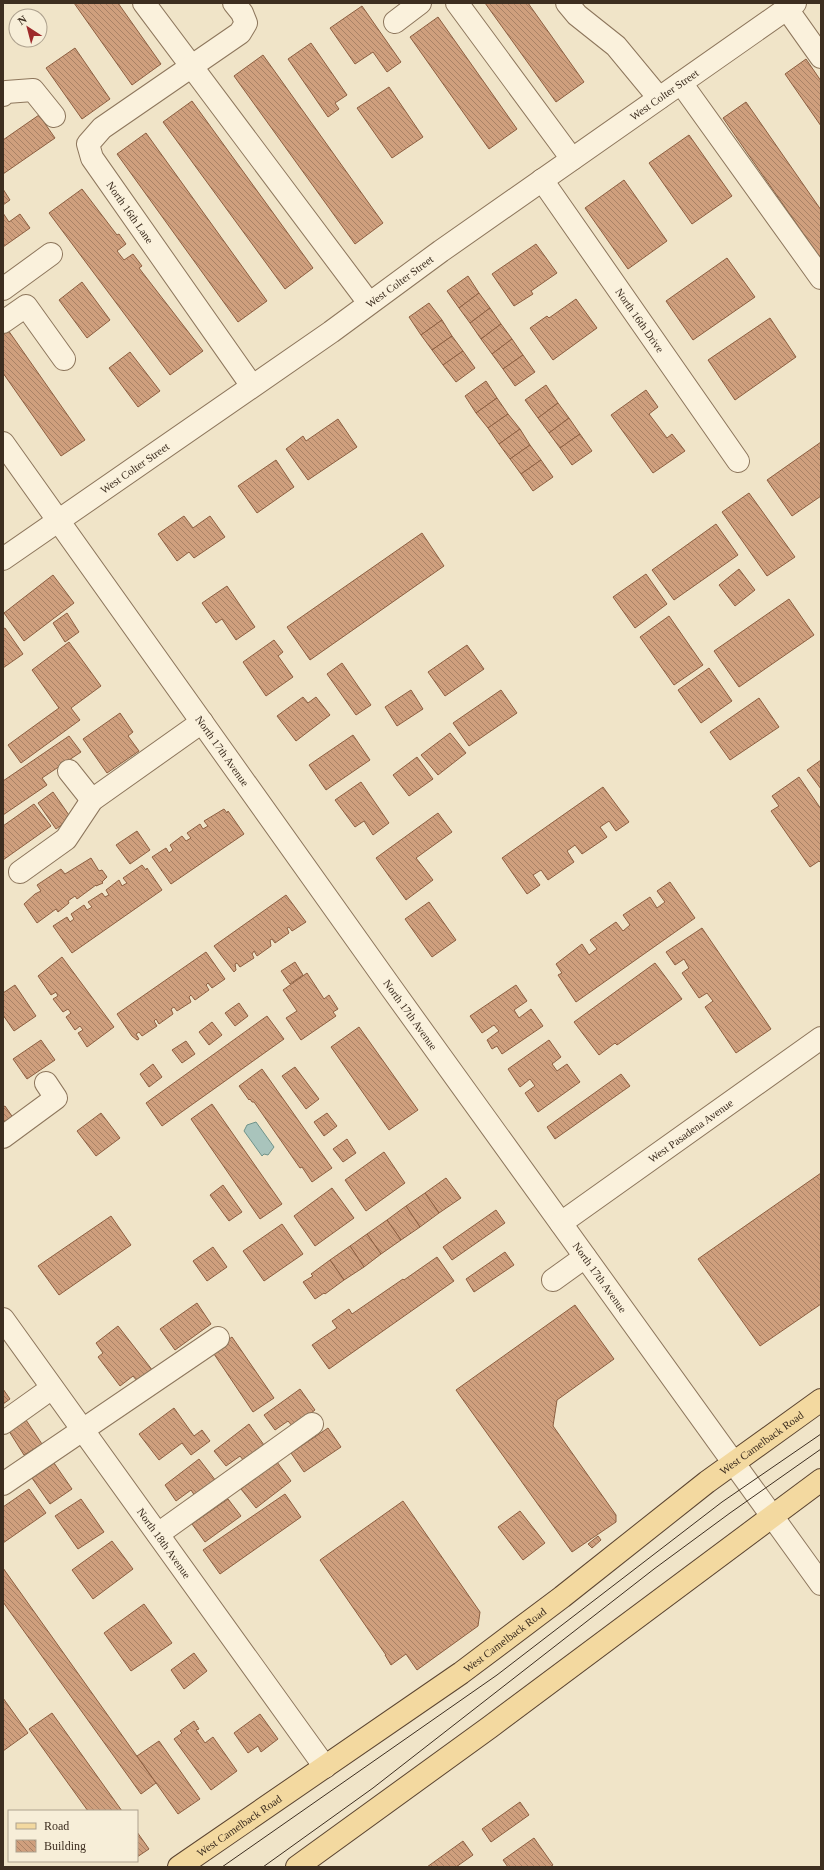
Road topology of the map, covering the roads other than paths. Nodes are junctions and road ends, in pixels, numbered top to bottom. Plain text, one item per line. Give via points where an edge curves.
1 (144, 3) edge
2 (234, 3) edge
3 (420, 3) edge
4 (457, 3) edge
5 (567, 3) edge
6 (791, 6) edge
7 (395, 22) dead end
8 (821, 56) edge
9 (192, 66) junction
10 (681, 83) junction
11 (3, 95) edge
12 (659, 98) junction
13 (54, 116) dead end
14 (572, 159) junction
15 (542, 180) junction
16 (51, 254) dead end
17 (821, 278) edge
18 (3, 289) edge
19 (369, 303) junction
20 (3, 322) edge
21 (64, 359) dead end
22 (252, 386) junction
23 (3, 443) edge
24 (738, 461) dead end
25 (58, 520) junction
26 (3, 558) edge
27 (202, 722) junction
28 (70, 771) dead end
29 (92, 800) junction
30 (20, 872) dead end
31 (821, 1038) edge
32 (46, 1083) dead end
33 (3, 1137) edge
34 (560, 1223) junction
35 (585, 1258) junction
36 (554, 1280) dead end
37 (3, 1319) edge
38 (218, 1338) dead end
39 (52, 1388) junction
40 (821, 1400) edge
41 (3, 1423) edge
42 (312, 1424) dead end
43 (83, 1431) junction
44 (733, 1463) junction
45 (821, 1480) edge
46 (3, 1484) edge
47 (773, 1517) junction
48 (158, 1534) junction
49 (821, 1584) edge
50 (325, 1767) junction
51 (179, 1867) edge
52 (297, 1867) edge

1 - 9 street
2 - 9 street, North 16th Lane via 246,23 240,33
3 - 7 street
4 - 14 street
5 - 12 street via 577,15 616,46
6 - 8 street
6 - 10 street, West Colter Street
9 - 19 street
9 - 22 street, North 16th Lane via 102,128 88,144 92,158
10 - 12 street, West Colter Street
10 - 17 street
11 - 13 street via 6,92 33,90
12 - 14 street, West Colter Street
14 - 15 street, West Colter Street
15 - 19 street, West Colter Street
15 - 24 street, North 16th Drive
16 - 18 street
19 - 22 street, West Colter Street
20 - 21 street via 26,306
22 - 25 street, West Colter Street
23 - 25 street, North 17th Avenue
25 - 26 street, West Colter Street
25 - 27 street, North 17th Avenue
27 - 29 street
27 - 34 street, North 17th Avenue
28 - 29 street
29 - 30 street via 66,839
31 - 34 street, West Pasadena Avenue
32 - 33 street via 56,1098
34 - 35 street, North 17th Avenue
35 - 36 street
35 - 44 street, North 17th Avenue
37 - 39 street, North 18th Avenue
38 - 43 street
39 - 41 street
39 - 43 street, North 18th Avenue
40 - 44 main road, West Camelback Road
42 - 48 street
43 - 46 street
43 - 48 street, North 18th Avenue
44 - 47 street, North 17th Avenue
44 - 50 main road, West Camelback Road via 461,1673
45 - 47 main road
47 - 49 street, North 17th Avenue
47 - 52 main road
48 - 50 street, North 18th Avenue
50 - 51 main road, West Camelback Road

